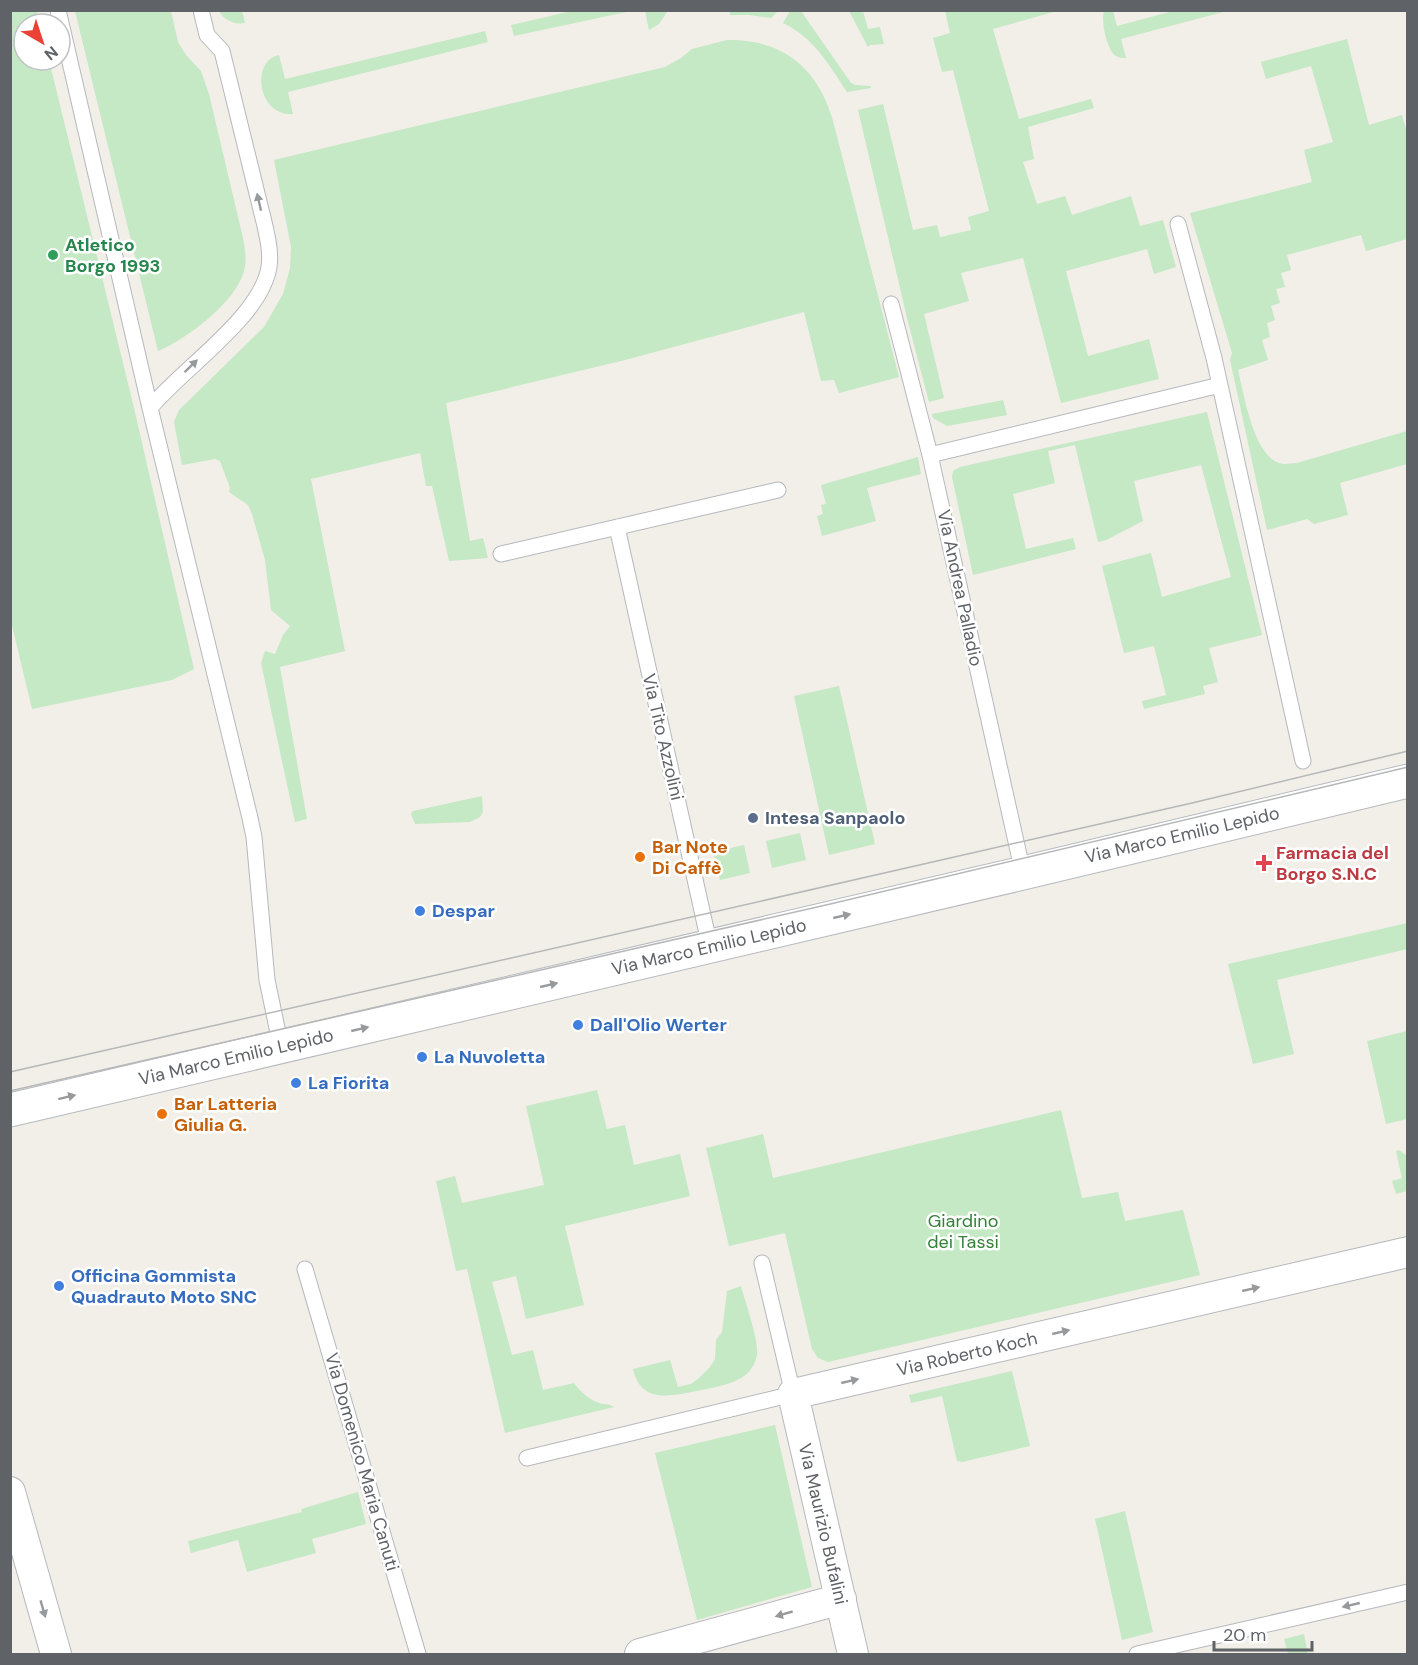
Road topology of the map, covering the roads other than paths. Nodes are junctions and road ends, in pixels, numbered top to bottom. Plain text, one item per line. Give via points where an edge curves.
1 (58, 10) edge
2 (201, 10) edge
3 (1178, 224) dead end
4 (891, 304) dead end
5 (1220, 385) junction
6 (150, 408) junction
7 (930, 455) junction
8 (778, 490) dead end
9 (617, 527) junction
10 (501, 554) dead end
11 (1303, 761) dead end
12 (1407, 781) edge
13 (1023, 873) junction
14 (710, 947) junction
15 (281, 1047) junction
16 (10, 1110) edge
17 (1407, 1251) edge
18 (762, 1263) dead end
19 (305, 1269) dead end
20 (793, 1394) junction
21 (526, 1458) dead end
22 (10, 1492) edge
23 (21, 1566) edge
24 (1407, 1592) edge
25 (841, 1599) junction
26 (56, 1654) edge
27 (418, 1654) edge
28 (640, 1654) edge
29 (853, 1654) edge
30 (1137, 1654) edge

1 - 6 lane
6 -> 2 lane via 244,315 258,296 269,267 269,246 234,95 222,51 207,35
3 - 5 lane
4 - 7 lane, Via Andrea Palladio
5 - 7 lane
5 - 11 lane
6 - 15 lane via 252,827 267,980
7 - 13 lane, Via Andrea Palladio
8 - 9 lane
9 - 10 lane
9 - 14 lane, Via Tito Azzolini
12 - 13 main road, Via Marco Emilio Lepido
14 -> 13 main road, Via Marco Emilio Lepido
15 -> 14 main road, Via Marco Emilio Lepido
16 -> 15 main road, Via Marco Emilio Lepido
20 -> 17 street, Via Roberto Koch
18 - 20 lane
19 - 27 lane, Via Domenico Maria Canuti
20 - 21 lane, Via Roberto Koch
20 - 25 street, Via Maurizio Bufalini
22 - 23 street
23 -> 26 street
24 -> 30 lane
25 -> 28 street
25 - 29 street, Via Maurizio Bufalini

